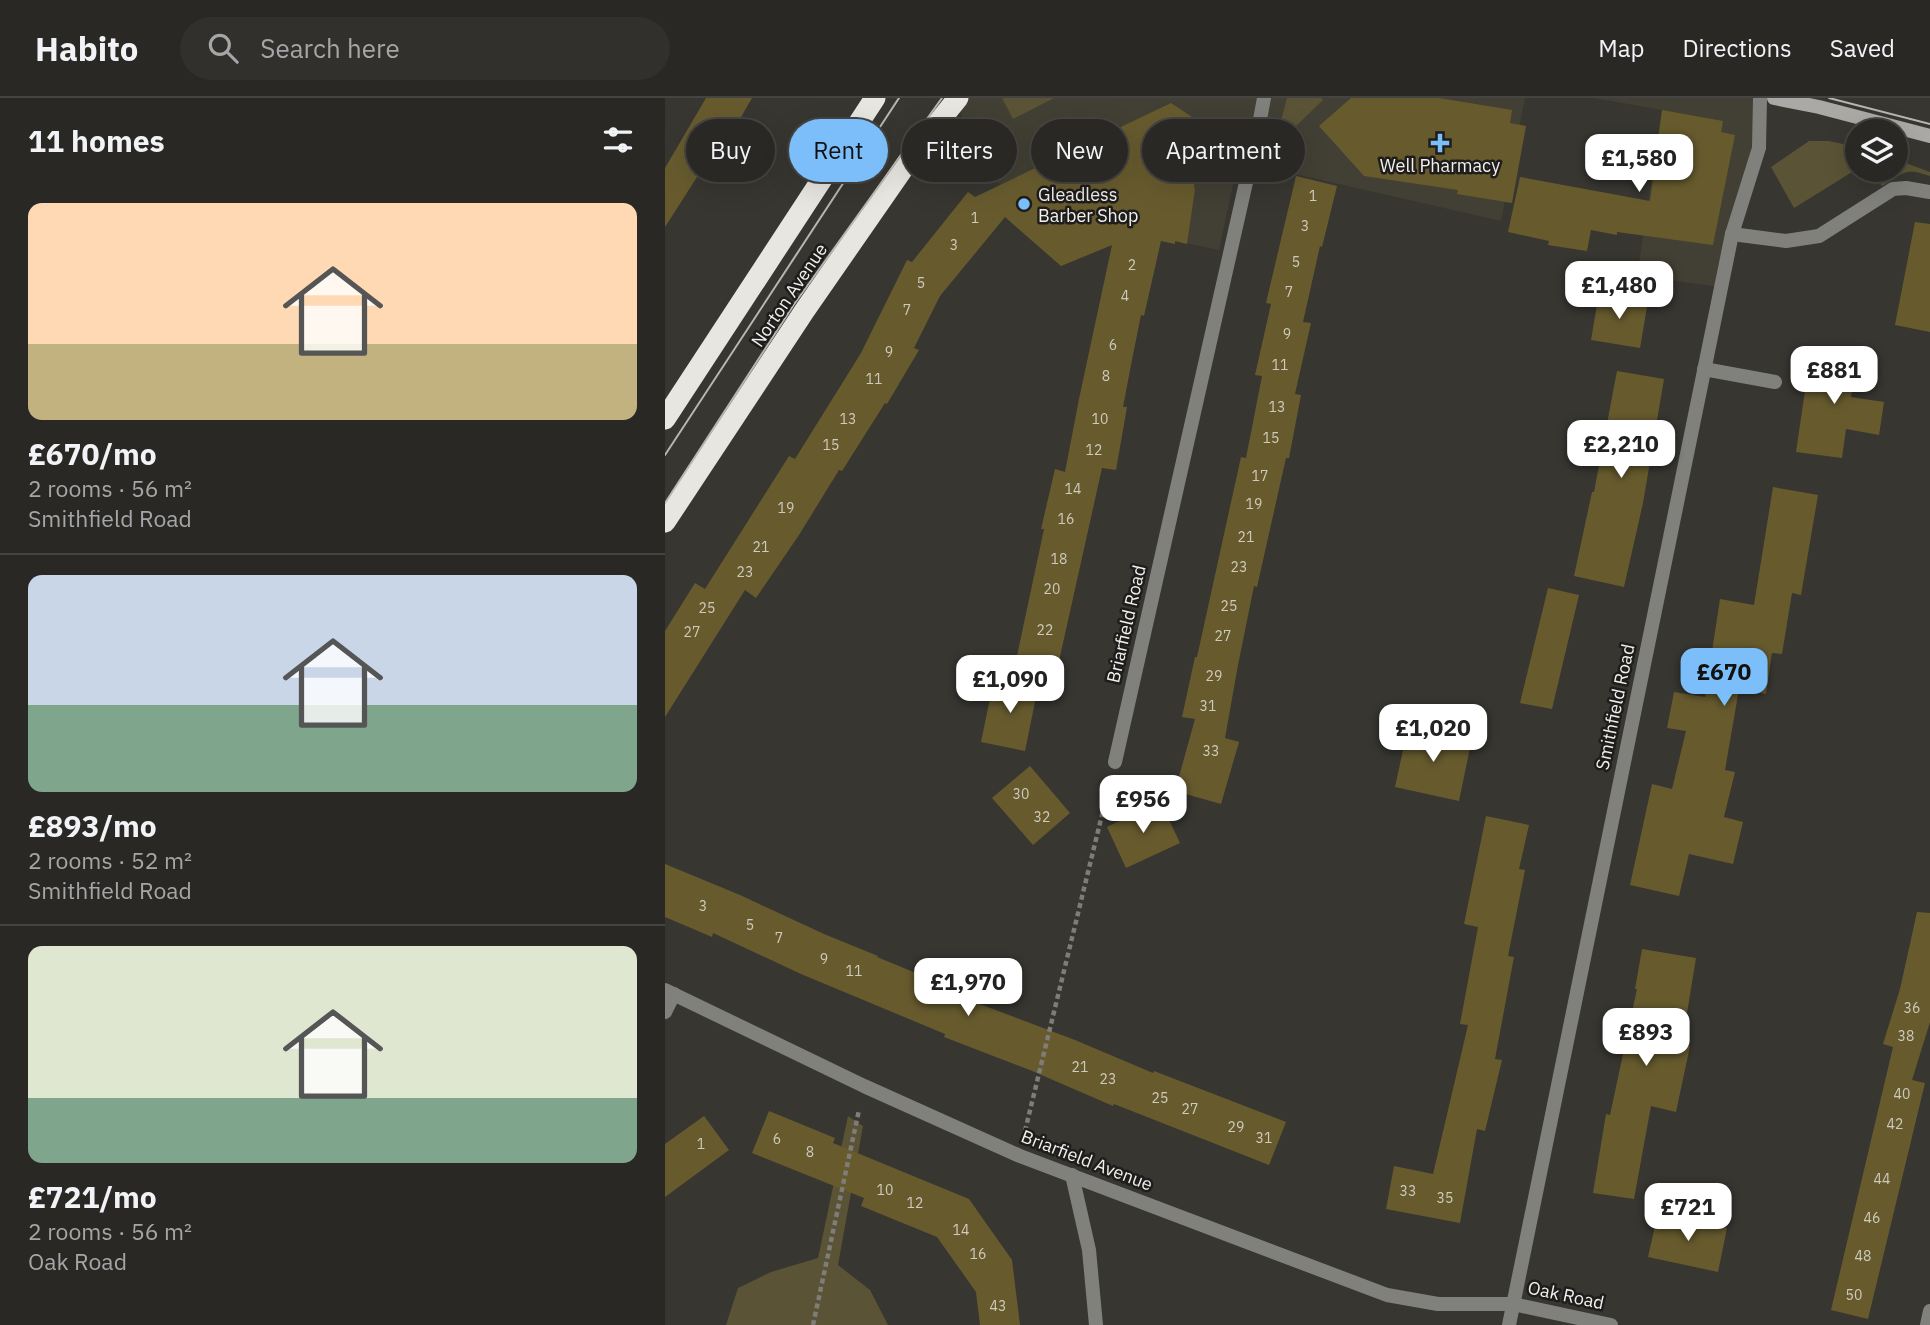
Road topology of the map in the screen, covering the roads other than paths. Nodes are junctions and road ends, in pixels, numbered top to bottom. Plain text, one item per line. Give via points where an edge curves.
1 (875, 98) edge
2 (958, 98) edge
3 (1264, 98) edge
4 (1760, 98) edge
5 (1774, 98) edge
6 (1930, 136) edge
7 (1930, 192) edge
8 (1732, 234) junction
9 (1704, 369) junction
10 (1775, 382) dead end
11 (665, 419) edge
12 (665, 522) edge
13 (1115, 762) road end
14 (670, 992) edge
15 (665, 1012) edge
16 (1072, 1175) junction
17 (1513, 1304) junction
18 (1930, 1311) edge
19 (1096, 1325) edge
20 (1510, 1325) edge
21 (1611, 1325) edge
22 (1927, 1325) edge

1 - 11 highway, Norton Avenue
2 - 12 highway, Norton Avenue via 916,150 805,310
3 - 13 street, Briarfield Road
4 - 8 street, Smithfield Road via 1759,148
5 - 6 main road
7 - 8 street via 1893,189 1819,236 1786,241
8 - 9 street, Smithfield Road
9 - 10 street
9 - 17 street, Smithfield Road
14 - 15 street
14 - 16 street, Briarfield Avenue via 864,1086
16 - 17 street, Briarfield Avenue via 1387,1295 1438,1304
16 - 19 street via 1089,1250
17 - 20 street, Smithfield Road
17 - 21 street, Oak Road
18 - 22 street

